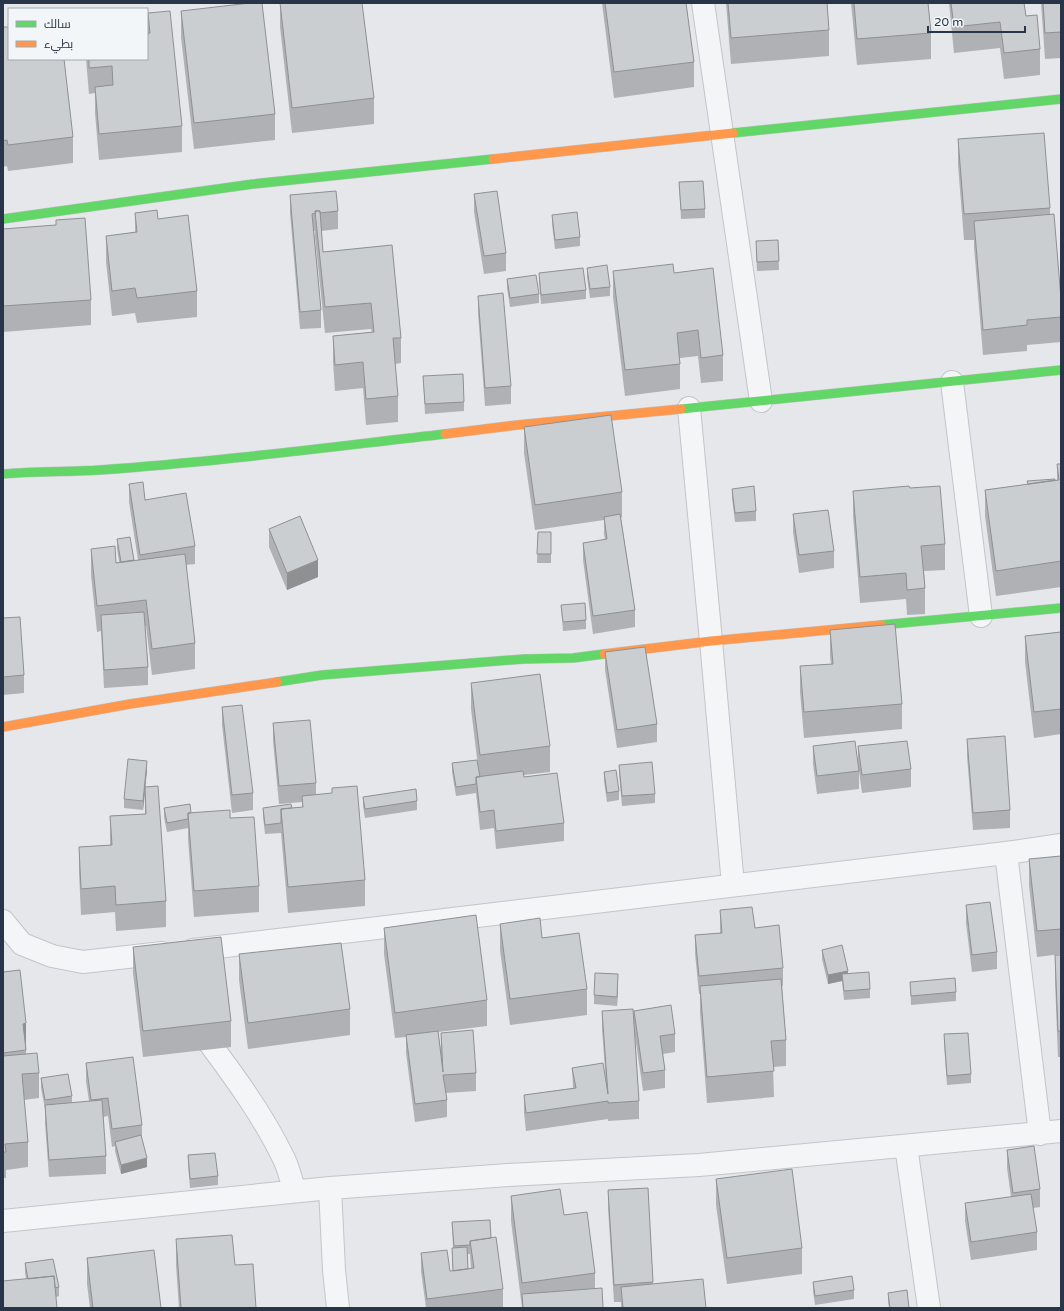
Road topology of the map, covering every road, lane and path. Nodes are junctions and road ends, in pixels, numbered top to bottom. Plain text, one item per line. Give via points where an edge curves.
1 (703, 3) edge
2 (1061, 99) edge
3 (722, 134) junction
4 (3, 219) edge
5 (1061, 370) edge
6 (952, 382) junction
7 (761, 401) junction
8 (689, 408) junction
9 (3, 474) edge
10 (1061, 608) edge
11 (981, 616) junction
12 (711, 641) junction
13 (3, 727) edge
14 (1061, 845) edge
15 (1006, 853) junction
16 (733, 885) junction
17 (3, 921) edge
18 (186, 1006) edge
19 (1050, 1132) edge
20 (906, 1146) junction
21 (330, 1188) junction
22 (295, 1191) junction
23 (3, 1221) edge
24 (338, 1308) edge
25 (929, 1308) edge

1 - 3 street
2 - 3 street
3 - 4 street via 253,184
3 - 7 street
5 - 6 street
6 - 7 street
6 - 11 street
7 - 8 street
8 - 9 street via 254,456 99,470
8 - 12 street
10 - 11 street
11 - 12 street
12 - 13 street via 573,658 524,659 322,675 130,704
12 - 16 street
14 - 15 street
15 - 16 street
15 - 19 street
16 - 17 street via 172,959 83,962 52,956 22,944
18 - 22 street via 196,1025 237,1079 269,1131 284,1160
19 - 20 street
20 - 21 street via 699,1164
20 - 25 street
21 - 22 street
21 - 24 street
22 - 23 street

